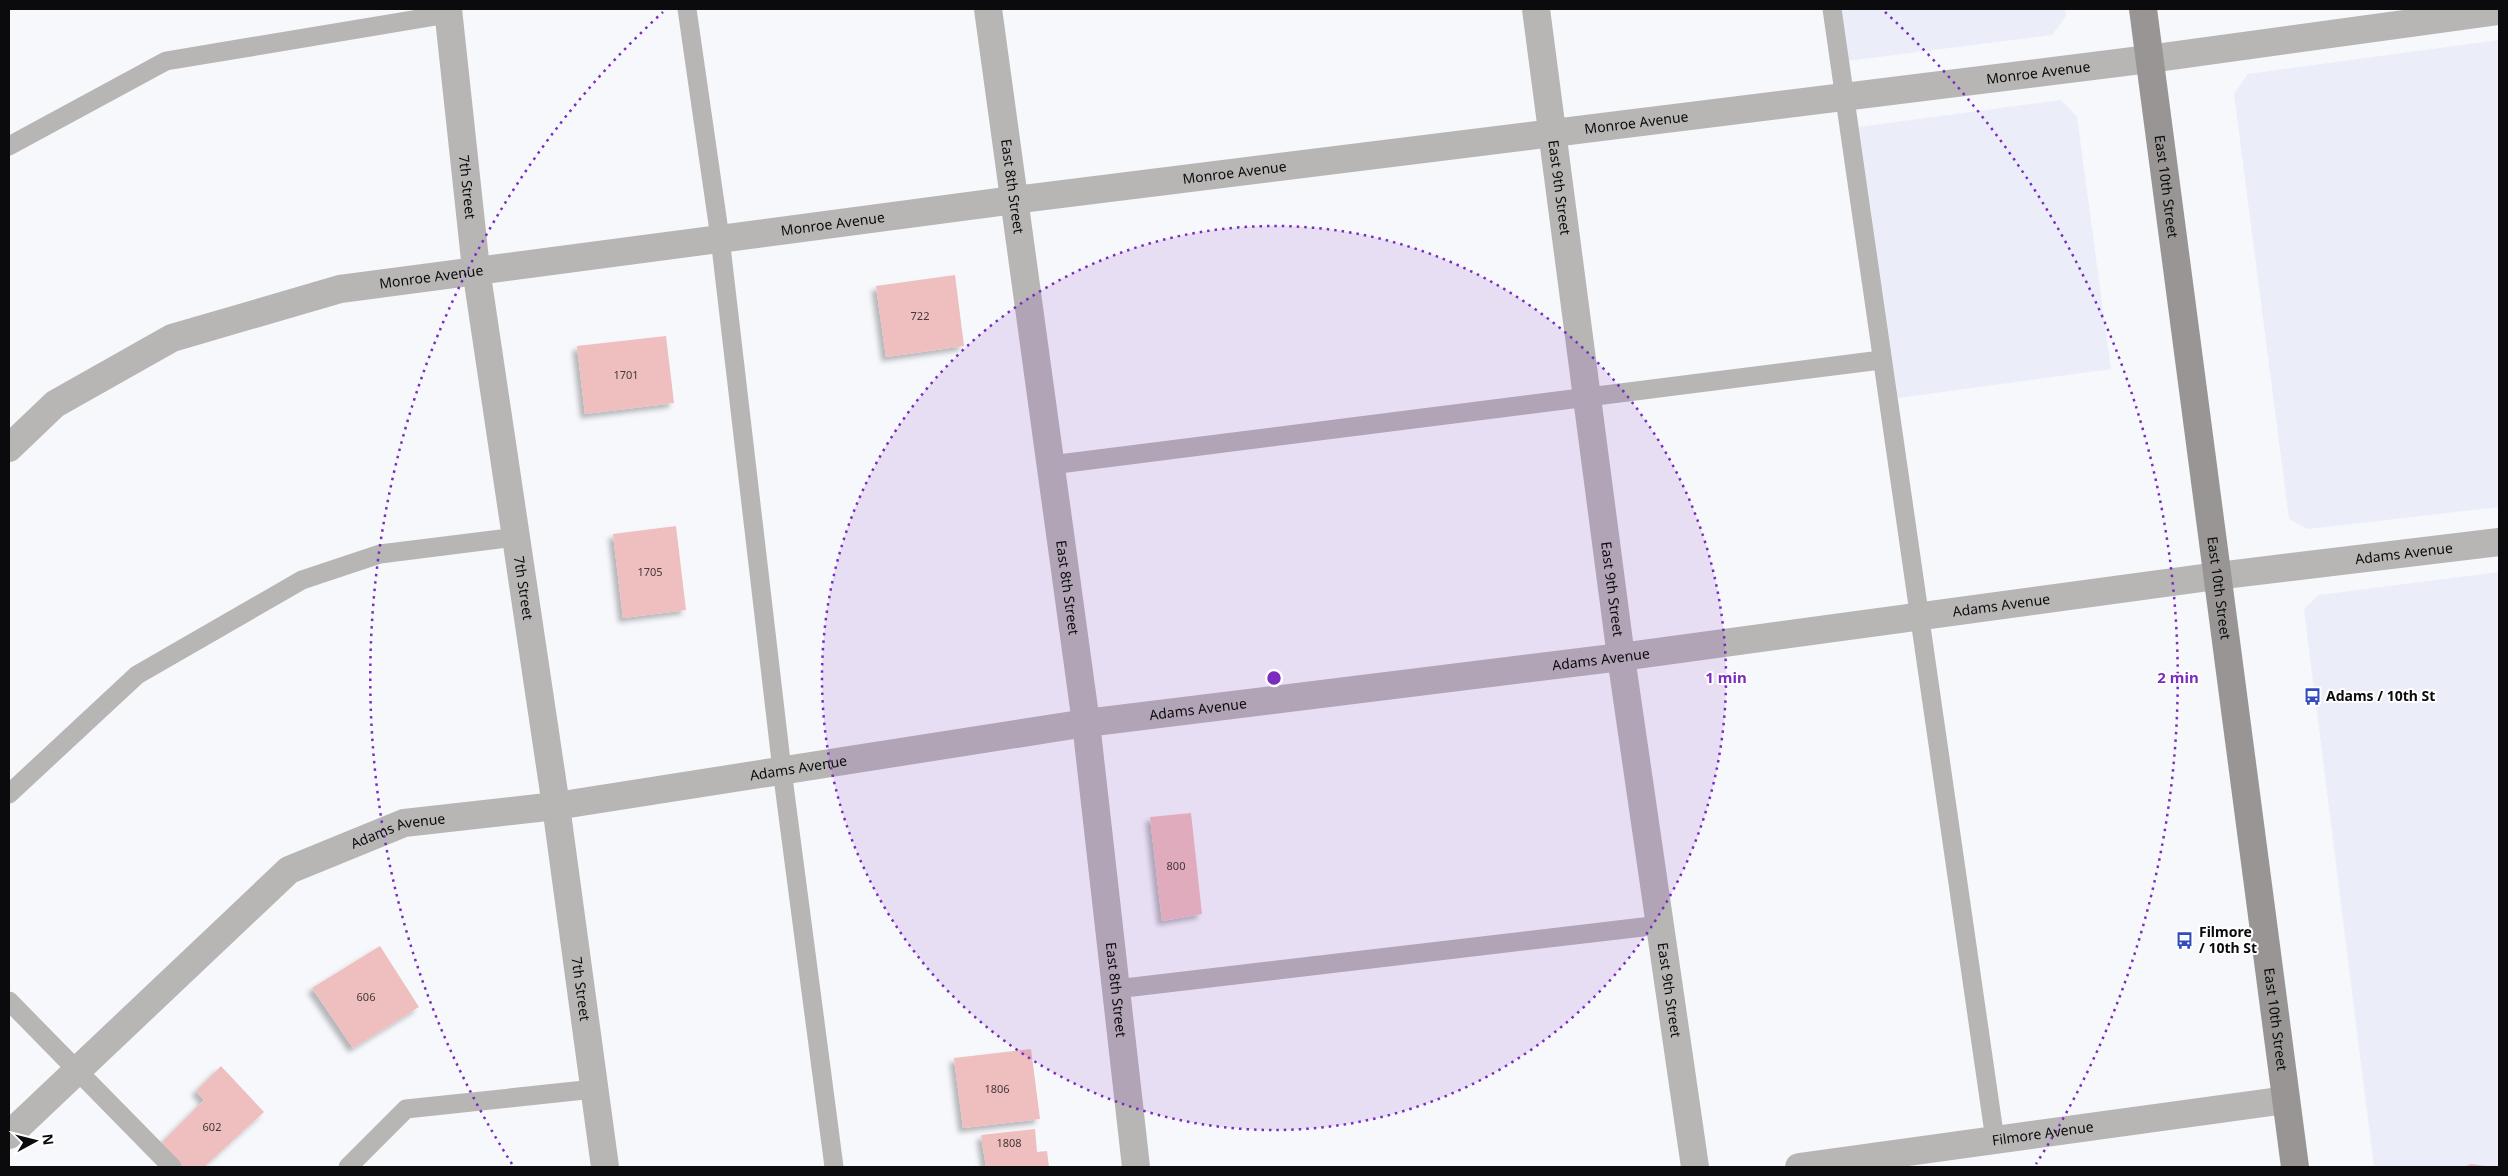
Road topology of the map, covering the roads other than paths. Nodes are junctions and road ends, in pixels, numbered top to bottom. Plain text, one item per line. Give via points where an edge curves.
1 (686, 9) edge
2 (988, 9) edge
3 (1536, 9) edge
4 (1832, 9) edge
5 (2142, 9) edge
6 (448, 11) edge
7 (2469, 12) edge
8 (2499, 12) edge
9 (2149, 59) junction
10 (1844, 96) junction
11 (1554, 131) junction
12 (9, 146) edge
13 (1014, 200) junction
14 (720, 238) junction
15 (476, 269) junction
16 (1881, 360) junction
17 (1588, 396) junction
18 (9, 448) edge
19 (1051, 465) junction
20 (516, 537) junction
21 (2499, 542) edge
22 (2217, 576) junction
23 (1918, 617) junction
24 (1621, 657) junction
25 (1086, 722) junction
26 (782, 770) junction
27 (9, 794) edge
28 (556, 806) junction
29 (1660, 926) junction
30 (1116, 989) junction
31 (9, 1001) edge
32 (77, 1070) junction
33 (594, 1089) junction
34 (2286, 1100) junction
35 (9, 1135) edge
36 (1994, 1140) junction
37 (172, 1167) edge
38 (348, 1167) edge
39 (605, 1167) edge
40 (834, 1167) edge
41 (1136, 1167) edge
42 (1695, 1167) edge
43 (1799, 1167) edge
44 (2295, 1167) edge

1 - 14 lane
2 - 13 street, East 8th Street
3 - 11 street, East 9th Street
4 - 10 lane
5 - 9 main road, East 10th Street
6 - 12 lane via 166,61
6 - 15 street, 7th Street
7 - 8 street, Monroe Avenue
7 - 9 street, Monroe Avenue
9 - 10 street, Monroe Avenue
9 - 22 main road, East 10th Street
10 - 11 street, Monroe Avenue
10 - 16 lane
11 - 13 street, Monroe Avenue
11 - 17 street, East 9th Street
13 - 14 street, Monroe Avenue
13 - 19 street, East 8th Street
14 - 15 street, Monroe Avenue
14 - 26 lane
15 - 18 street, Monroe Avenue via 340,289 172,338 55,404
15 - 20 street, 7th Street
16 - 17 lane
16 - 23 lane
17 - 19 lane
17 - 24 street, East 9th Street
19 - 25 street, East 8th Street
20 - 27 lane via 380,554 302,580 137,676
20 - 28 street, 7th Street
21 - 22 street, Adams Avenue
22 - 23 street, Adams Avenue
22 - 34 main road, East 10th Street
23 - 24 street, Adams Avenue
23 - 36 lane
24 - 25 street, Adams Avenue
24 - 29 street, East 9th Street
25 - 26 street, Adams Avenue
25 - 30 street, East 8th Street
26 - 28 street, Adams Avenue
26 - 40 lane
28 - 32 street, Adams Avenue via 404,823 289,870
28 - 33 street, 7th Street
29 - 30 lane
29 - 42 street, East 9th Street
30 - 41 street, East 8th Street
31 - 32 lane
32 - 35 street, Adams Avenue
32 - 37 lane
33 - 38 lane via 406,1109
33 - 39 street, 7th Street
34 - 36 street, Filmore Avenue
34 - 44 main road, East 10th Street
36 - 43 street, Filmore Avenue

